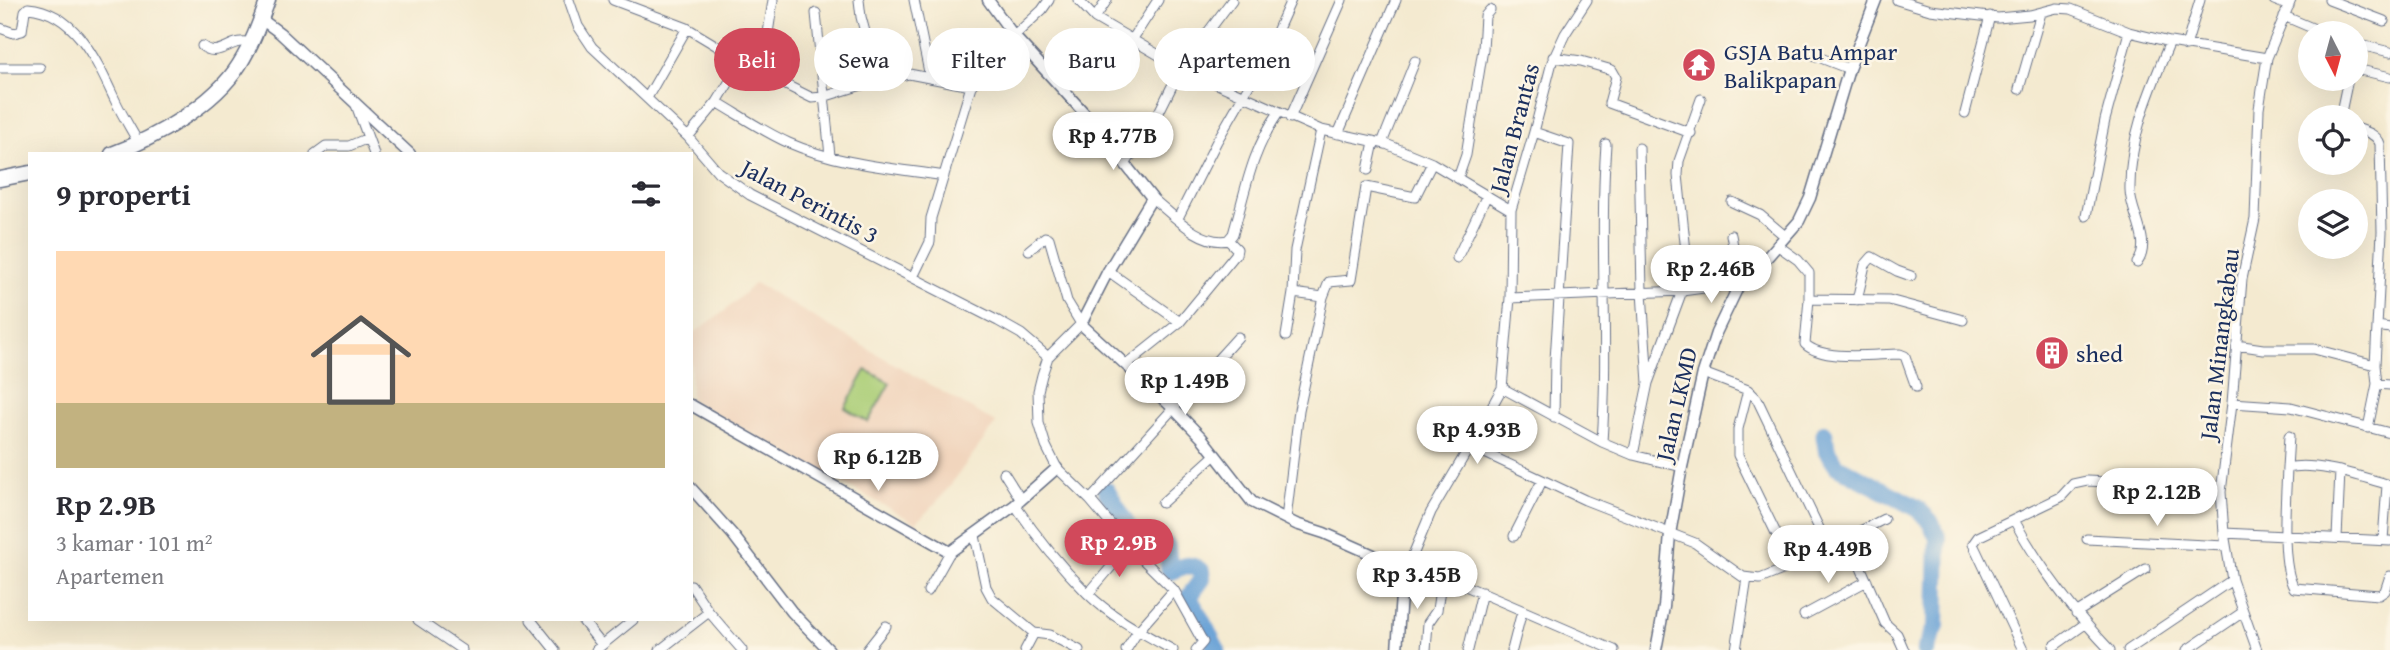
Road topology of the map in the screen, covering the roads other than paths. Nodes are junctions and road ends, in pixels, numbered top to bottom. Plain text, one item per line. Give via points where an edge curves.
1 (268, 0) edge
2 (569, 0) edge
3 (613, 0) edge
4 (773, 0) edge
5 (859, 0) edge
6 (914, 0) edge
7 (988, 0) edge
8 (1049, 0) edge
9 (1078, 0) edge
10 (1107, 0) edge
11 (1158, 0) edge
12 (1232, 0) edge
13 (1291, 0) edge
14 (1342, 0) edge
15 (1396, 0) edge
16 (1587, 0) edge
17 (1876, 0) edge
18 (1897, 0) edge
19 (2200, 0) edge
20 (2274, 0) edge
21 (2329, 0) edge
22 (2290, 3) edge
23 (2073, 5) edge
24 (1490, 10) dead end
25 (816, 13) dead end
26 (2041, 13) junction
27 (1990, 16) junction
28 (2284, 16) junction
29 (1096, 18) junction
30 (261, 19) junction
31 (2384, 21) dead end
32 (2298, 22) edge
33 (0, 28) edge
34 (687, 28) junction
35 (769, 28) edge
36 (864, 28) edge
37 (1008, 28) edge
38 (1023, 28) edge
39 (1112, 28) edge
40 (1140, 28) edge
41 (1211, 28) edge
42 (2129, 32) junction
43 (251, 43) junction
44 (2170, 43) junction
45 (714, 44) edge
46 (202, 46) dead end
47 (2186, 46) junction
48 (2368, 47) edge
49 (2390, 52) edge
50 (1808, 53) dead end
51 (1030, 54) edge
52 (1553, 57) junction
53 (2267, 58) junction
54 (1415, 61) dead end
55 (927, 63) edge
56 (0, 68) edge
57 (40, 68) dead end
58 (1849, 69) junction
59 (2368, 71) edge
60 (2390, 76) edge
61 (2019, 89) dead end
62 (724, 91) edge
63 (797, 91) edge
64 (842, 91) edge
65 (970, 91) edge
66 (1170, 91) edge
67 (1236, 91) edge
68 (1245, 95) junction
69 (823, 97) junction
70 (647, 98) junction
71 (1701, 99) dead end
72 (717, 102) junction
73 (356, 105) junction
74 (1279, 112) junction
75 (1965, 113) dead end
76 (1290, 118) junction
77 (1321, 130) junction
78 (1534, 132) junction
79 (1691, 133) junction
80 (1338, 134) junction
81 (2368, 134) edge
82 (688, 137) junction
83 (368, 138) junction
84 (1378, 143) junction
85 (139, 144) junction
86 (1606, 144) dead end
87 (1639, 148) dead end
88 (117, 152) edge
89 (318, 152) edge
90 (373, 152) edge
91 (408, 152) edge
92 (830, 156) junction
93 (2385, 162) edge
94 (1126, 163) junction
95 (1432, 163) junction
96 (1368, 170) dead end
97 (28, 173) edge
98 (944, 176) junction
99 (1458, 178) junction
100 (0, 179) edge
101 (1486, 195) junction
102 (1152, 198) junction
103 (1732, 202) dead end
104 (1511, 210) junction
105 (2086, 216) dead end
106 (1178, 218) junction
107 (2385, 219) edge
108 (1731, 235) dead end
109 (1228, 240) junction
110 (1781, 241) junction
111 (1029, 250) dead end
112 (1457, 258) dead end
113 (2137, 263) dead end
114 (1108, 271) junction
115 (1911, 276) dead end
116 (2385, 276) edge
117 (913, 277) junction
118 (1740, 284) junction
119 (1686, 290) junction
120 (1642, 292) junction
121 (1293, 293) junction
122 (1602, 293) junction
123 (1560, 296) junction
124 (1322, 297) junction
125 (1510, 298) junction
126 (1809, 299) junction
127 (1857, 299) junction
128 (1964, 320) dead end
129 (1180, 322) junction
130 (1081, 324) junction
131 (2376, 326) junction
132 (2390, 328) edge
133 (1286, 336) dead end
134 (1238, 337) dead end
135 (2236, 345) junction
136 (1048, 357) junction
137 (1126, 365) junction
138 (2375, 365) junction
139 (1703, 373) junction
140 (1648, 383) junction
141 (2377, 384) junction
142 (2390, 385) edge
143 (1916, 387) dead end
144 (1502, 388) junction
145 (1748, 390) junction
146 (2232, 403) junction
147 (693, 406) edge
148 (1173, 408) junction
149 (1555, 417) junction
150 (2368, 428) junction
151 (2390, 433) edge
152 (2289, 436) dead end
153 (1602, 442) junction
154 (1470, 446) junction
155 (1215, 455) junction
156 (1633, 455) junction
157 (1682, 467) junction
158 (1057, 468) junction
159 (2287, 468) junction
160 (2340, 471) junction
161 (1004, 473) dead end
162 (1542, 481) junction
163 (2389, 485) edge
164 (693, 490) edge
165 (2221, 492) junction
166 (1090, 500) junction
167 (1018, 502) junction
168 (1162, 503) dead end
169 (1286, 519) junction
170 (1884, 519) dead end
171 (2014, 520) junction
172 (2224, 533) junction
173 (1670, 534) junction
174 (2285, 535) junction
175 (975, 536) junction
176 (1514, 536) dead end
177 (1848, 538) junction
178 (2337, 538) junction
179 (2087, 539) dead end
180 (1974, 540) junction
181 (2387, 541) edge
182 (1129, 546) junction
183 (1963, 546) dead end
184 (2225, 546) junction
185 (1828, 547) junction
186 (950, 552) junction
187 (1406, 565) junction
188 (1792, 566) junction
189 (2146, 569) dead end
190 (1442, 575) junction
191 (2390, 576) edge
192 (1747, 578) junction
193 (2232, 580) junction
194 (1867, 581) junction
195 (693, 588) edge
196 (1174, 590) junction
197 (928, 591) dead end
198 (1482, 592) junction
199 (1088, 594) junction
200 (1522, 611) junction
201 (709, 612) junction
202 (2243, 612) junction
203 (2076, 613) junction
204 (1804, 615) dead end
205 (419, 621) edge
206 (532, 621) edge
207 (583, 621) edge
208 (633, 621) edge
209 (2085, 624) junction
210 (886, 626) dead end
211 (1139, 631) junction
212 (1034, 633) junction
213 (2054, 646) dead end
214 (599, 648) edge
215 (462, 650) edge
216 (555, 650) edge
217 (660, 650) edge
218 (742, 650) edge
219 (829, 650) edge
220 (867, 650) edge
221 (1025, 650) edge
222 (1079, 650) edge
223 (1126, 650) edge
224 (1173, 650) edge
225 (1196, 650) edge
226 (1397, 650) edge
227 (1426, 650) edge
228 (1468, 650) edge
229 (1512, 650) edge
230 (1614, 650) edge
231 (1657, 650) edge
232 (1736, 650) edge
233 (1903, 650) edge
234 (2024, 650) edge
235 (2110, 650) edge
236 (2128, 650) edge
237 (2187, 650) edge
238 (2257, 650) edge

1 - 30 highway
2 - 70 street, Jalan Perintis 3 via 583,37
3 - 34 street
4 - 35 street
5 - 36 street
6 - 55 street
7 - 37 street
8 - 38 street
9 - 29 street, Jalan Brantas
10 - 29 street
11 - 40 street
12 - 41 street
13 - 68 street
14 - 76 street
15 - 80 street
16 - 52 street, Jalan Brantas
17 - 58 street, Jalan LKMD
18 - 27 street via 1930,10
19 - 47 street
20 - 22 street
21 - 31 street
22 - 28 street, Jalan Minangkabau
23 - 26 street
23 - 42 street
24 - 99 street via 1485,16 1466,155
25 - 69 street
26 - 27 street
26 - 61 street
27 - 75 street
28 - 32 street
28 - 53 street, Jalan Minangkabau
29 - 39 street, Jalan Brantas
30 - 43 highway
30 - 73 street
33 - 85 street via 22,31 24,11 29,8 62,19 93,55
34 - 45 street
34 - 70 street
42 - 44 street
42 - 105 street
43 - 46 street via 239,41 214,52
43 - 85 highway via 238,67 204,102
44 - 47 street
44 - 113 street via 2143,106 2131,160 2130,194 2143,246
47 - 53 street
48 - 49 street
50 - 58 street
51 - 94 street
52 - 78 street, Jalan Brantas
52 - 79 street via 1612,70 1616,77 1609,103
53 - 135 street, Jalan Minangkabau via 2259,109 2255,219 2242,279
54 - 84 street
56 - 57 street
58 - 110 street, Jalan LKMD via 1810,198
59 - 60 street
62 - 72 street
63 - 69 street
64 - 69 street
65 - 98 street
66 - 94 street
67 - 68 street, Jalan Brantas
68 - 74 street, Jalan Brantas
68 - 106 street
69 - 92 street
70 - 82 street, Jalan Perintis 3
71 - 79 street
72 - 82 street
72 - 92 street via 787,142
73 - 83 street
73 - 91 street
74 - 76 street, Jalan Brantas
74 - 109 street via 1254,156
76 - 77 street, Jalan Brantas
77 - 80 street, Jalan Brantas
77 - 121 street via 1295,250
78 - 104 street, Jalan Brantas
78 - 123 street via 1569,144
79 - 119 street via 1678,175
80 - 84 street, Jalan Brantas
81 - 93 street via 2379,139
82 - 117 street, Jalan Perintis 3 via 718,172 750,195
83 - 89 street via 349,146 326,146
83 - 90 street
84 - 95 street, Jalan Brantas
84 - 96 street
85 - 88 highway
86 - 122 street
87 - 120 street
92 - 98 street
93 - 107 street
94 - 102 street
95 - 99 street, Jalan Brantas
95 - 124 street via 1415,197 1366,187 1351,281 1329,282
97 - 100 highway
98 - 117 street via 931,218 930,242
99 - 101 street, Jalan Brantas
101 - 104 street, Jalan Brantas
101 - 112 street
102 - 106 street
102 - 114 street
103 - 110 street via 1760,215
104 - 125 street
106 - 109 street via 1204,237
107 - 116 street
108 - 118 street
109 - 129 street via 1236,254
110 - 118 street, Jalan LKMD
110 - 126 street via 1809,273
111 - 130 street via 1049,237 1067,300
114 - 129 street
114 - 130 street
115 - 127 street via 1872,257
116 - 131 street
117 - 136 street, Jalan Perintis 3 via 1021,334
118 - 119 street
118 - 139 street, Jalan LKMD via 1719,323
119 - 120 street
119 - 140 street
120 - 122 street
120 - 140 street
121 - 124 street
121 - 133 street
122 - 123 street
122 - 153 street via 1606,374
123 - 125 street
123 - 149 street
124 - 169 street via 1299,410
125 - 144 street
126 - 127 street
126 - 143 street via 1805,344 1811,350 1856,356 1900,354 1905,356
127 - 128 street via 1889,300
129 - 137 street
130 - 136 street
130 - 137 street
131 - 132 street
131 - 138 street
134 - 148 street
135 - 138 street via 2314,349
135 - 146 street, Jalan Minangkabau
136 - 158 street via 1038,391 1039,423
137 - 148 street
138 - 141 street
139 - 145 street
139 - 157 street, Jalan LKMD
140 - 156 street
141 - 142 street
141 - 150 street
144 - 149 street
144 - 154 street
145 - 185 street via 1781,444
145 - 188 street via 1738,429 1738,455
146 - 150 street via 2291,407
146 - 165 street, Jalan Minangkabau
147 - 186 street
148 - 155 street
148 - 166 street
149 - 153 street
150 - 151 street
152 - 159 street
153 - 156 street
154 - 162 street
154 - 187 street
155 - 168 street
155 - 169 street via 1252,502
156 - 157 street
157 - 173 street, Jalan LKMD
158 - 166 street
158 - 167 street
159 - 160 street
159 - 174 street
160 - 163 street
160 - 178 street
161 - 167 street
162 - 173 street
162 - 176 street
163 - 181 street
164 - 219 street via 792,612
165 - 171 street via 2087,481 2073,484 2061,497
165 - 172 street, Jalan Minangkabau
166 - 182 street
167 - 175 street
167 - 199 street via 1032,530
169 - 187 street
170 - 177 street
171 - 180 street
171 - 203 street via 2033,555
172 - 174 street
172 - 184 street, Jalan Minangkabau
173 - 192 street via 1695,543
173 - 231 street, Jalan LKMD
174 - 178 street
174 - 191 street via 2294,588 2379,595
175 - 186 street
175 - 212 street via 992,598
177 - 185 street
177 - 194 street
178 - 181 street
179 - 184 street
180 - 183 street
180 - 234 street
182 - 196 street
182 - 199 street
184 - 193 street, Jalan Minangkabau
185 - 188 street
186 - 197 street
187 - 190 street
187 - 226 street
188 - 192 street via 1760,579
189 - 203 street
190 - 198 street
190 - 227 street via 1437,610 1428,623
192 - 232 street
193 - 202 street, Jalan Minangkabau
193 - 236 street
194 - 204 street
194 - 233 street via 1885,624
195 - 201 street
196 - 211 street
196 - 225 street via 1203,642
198 - 200 street
198 - 228 street
199 - 211 street
200 - 229 street
200 - 230 street
201 - 217 street
201 - 218 street
202 - 237 street
202 - 238 street, Jalan Minangkabau
203 - 209 street
205 - 215 street
206 - 216 street
207 - 214 street
208 - 214 street
209 - 213 street
209 - 235 street
210 - 220 street
211 - 223 street
211 - 224 street
212 - 221 street
212 - 222 street via 1050,635

